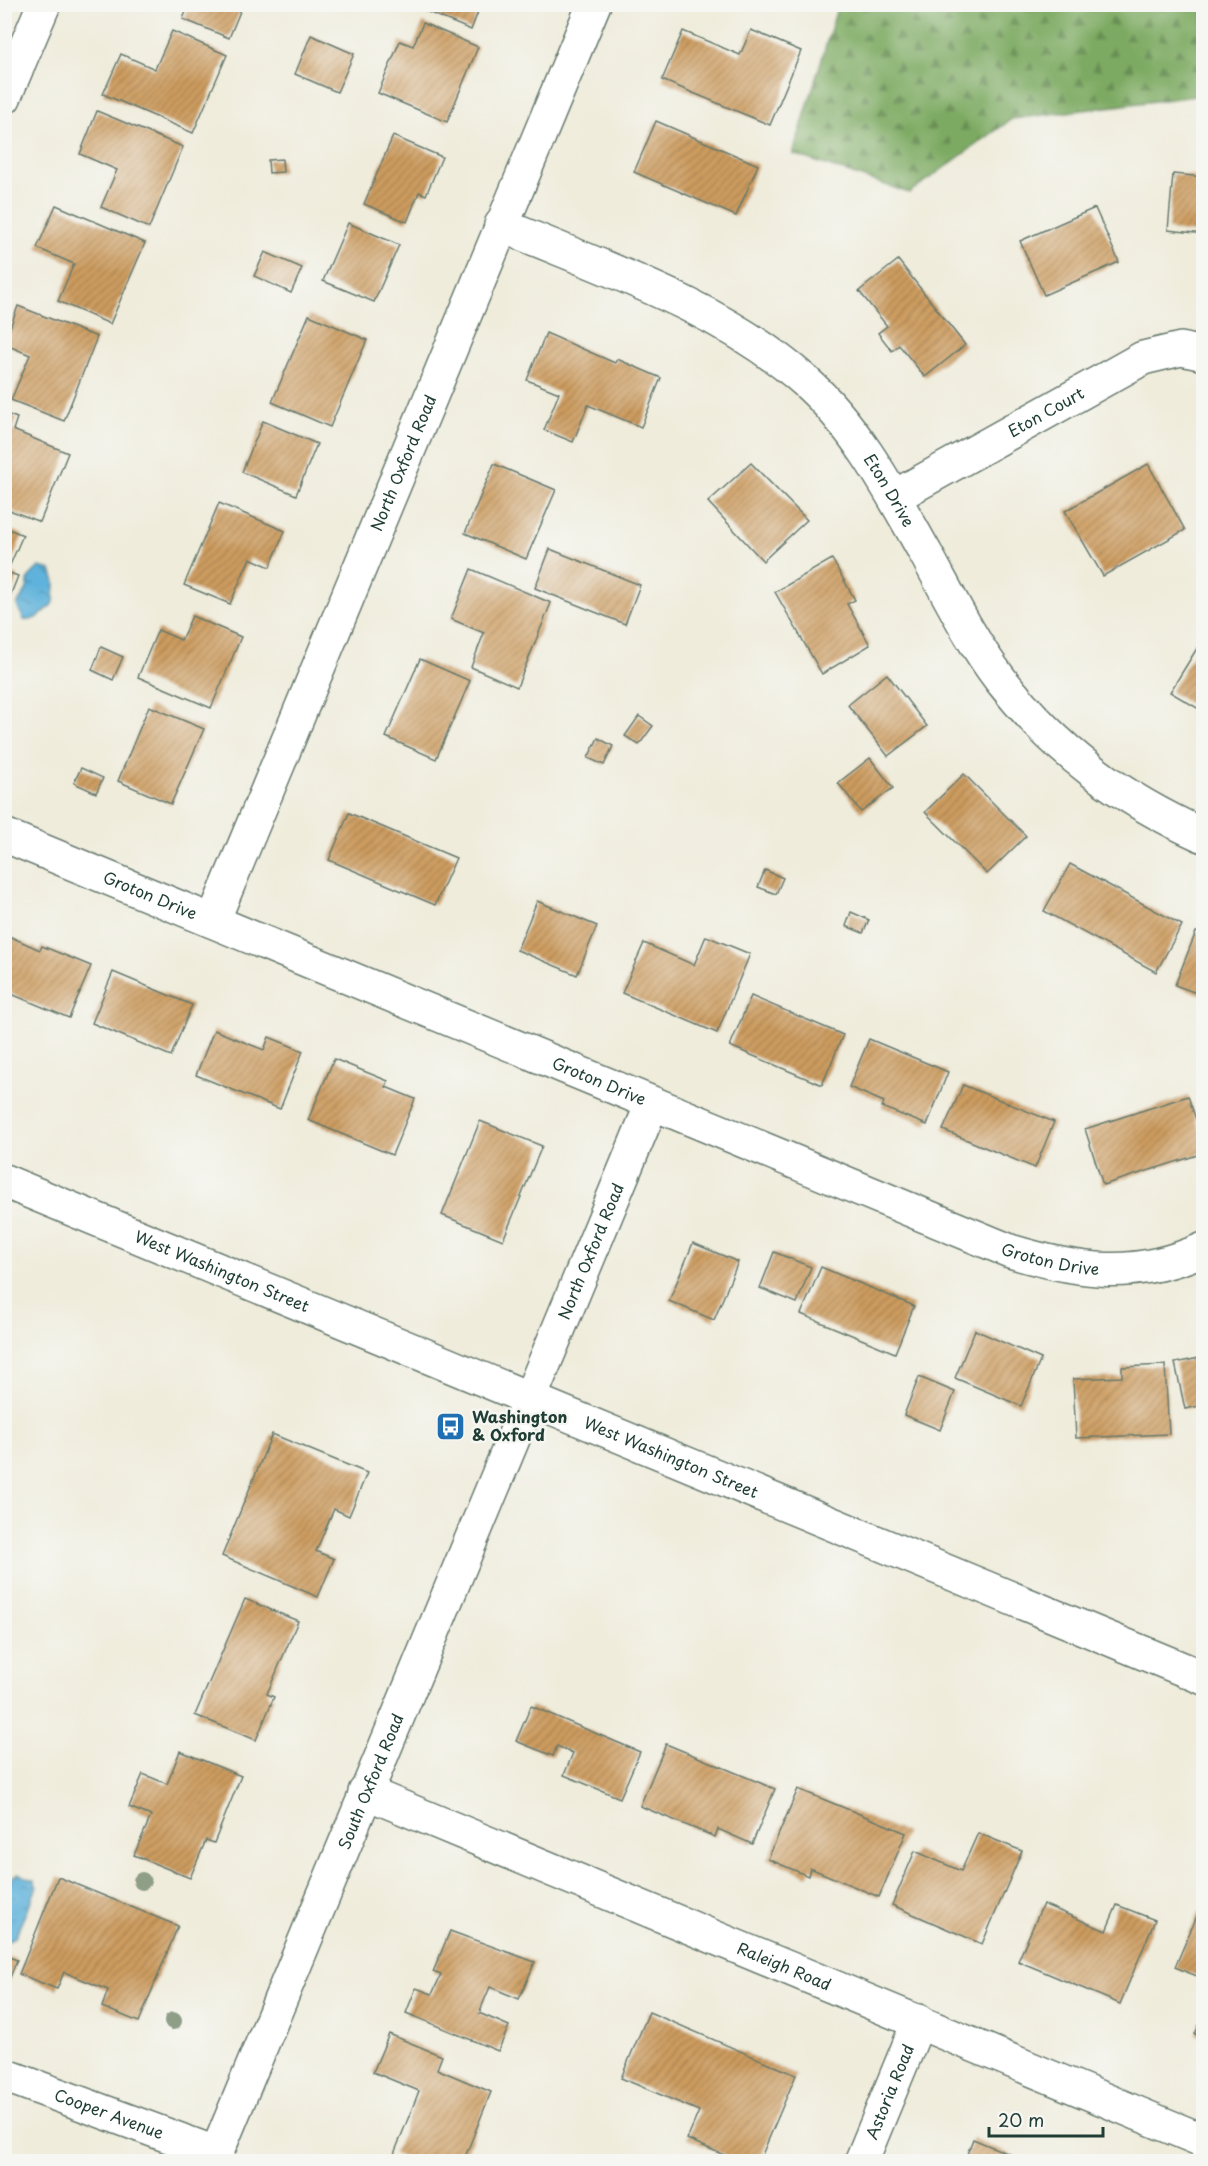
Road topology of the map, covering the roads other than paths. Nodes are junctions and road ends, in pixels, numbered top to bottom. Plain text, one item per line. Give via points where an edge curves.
1 (44, 4) edge
2 (594, 4) edge
3 (4, 98) edge
4 (501, 225) junction
5 (1203, 354) edge
6 (894, 497) junction
7 (4, 835) edge
8 (1203, 836) edge
9 (213, 921) junction
10 (652, 1104) junction
11 (4, 1181) edge
12 (1203, 1249) edge
13 (528, 1400) junction
14 (1203, 1678) edge
15 (365, 1792) junction
16 (919, 2021) junction
17 (4, 2074) edge
18 (1203, 2141) edge
19 (214, 2157) edge
20 (861, 2162) edge

1 - 3 street
2 - 4 street, North Oxford Road
4 - 6 street, Eton Drive via 683,303 748,337 806,382 853,434
4 - 9 street, North Oxford Road
5 - 6 street, Eton Court via 1181,349 1143,358
6 - 8 street, Eton Drive via 963,621 1000,678 1058,743 1104,782
7 - 9 street, Groton Drive
9 - 10 street, Groton Drive
10 - 12 street, Groton Drive via 1010,1251 1062,1266 1114,1271 1164,1264
10 - 13 street, North Oxford Road
11 - 13 street, West Washington Street
13 - 14 street, West Washington Street
13 - 15 street, South Oxford Road
15 - 16 street, Raleigh Road
15 - 19 street, South Oxford Road
16 - 18 street, Raleigh Road
16 - 20 street, Astoria Road
17 - 19 street, Cooper Avenue

